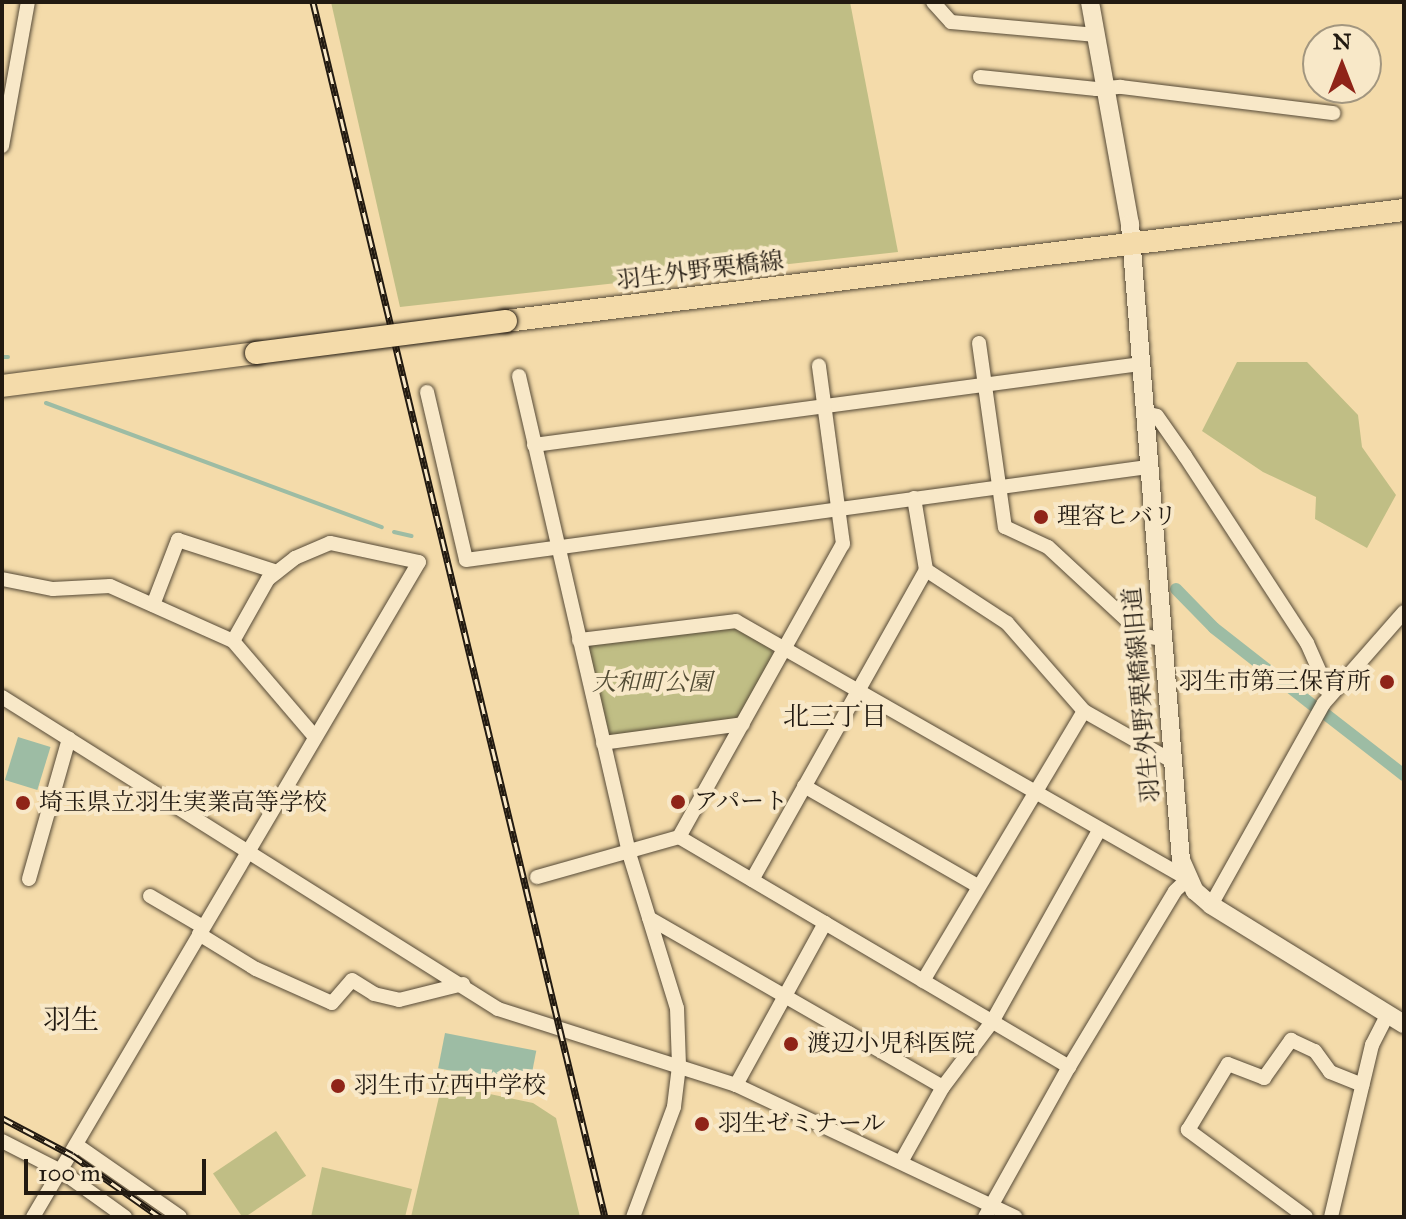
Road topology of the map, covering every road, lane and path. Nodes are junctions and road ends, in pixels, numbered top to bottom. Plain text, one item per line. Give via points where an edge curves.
1 (28, 2) edge
2 (933, 2) edge
3 (1090, 2) edge
4 (1096, 35) junction
5 (980, 77) dead end
6 (1106, 88) junction
7 (1333, 113) dead end
8 (2, 146) edge
9 (1404, 210) edge
10 (1132, 244) junction
11 (979, 343) dead end
12 (1140, 364) junction
13 (819, 366) dead end
14 (519, 376) dead end
15 (985, 385) junction
16 (2, 386) edge
17 (427, 392) dead end
18 (825, 406) junction
19 (1145, 413) junction
20 (534, 445) junction
21 (1148, 467) junction
22 (1000, 487) junction
23 (914, 498) junction
24 (840, 509) junction
25 (558, 547) junction
26 (926, 570) junction
27 (277, 572) junction
28 (2, 579) edge
29 (153, 605) junction
30 (1404, 612) edge
31 (1162, 639) junction
32 (579, 640) junction
33 (233, 641) junction
34 (784, 647) junction
35 (857, 692) junction
36 (2, 697) edge
37 (1324, 703) junction
38 (1084, 711) junction
39 (743, 724) junction
40 (315, 737) junction
41 (69, 739) junction
42 (603, 743) junction
43 (1172, 761) junction
44 (804, 786) junction
45 (1033, 794) junction
46 (1098, 832) junction
47 (679, 837) junction
48 (628, 850) junction
49 (246, 851) junction
50 (537, 877) dead end
51 (29, 879) dead end
52 (1188, 879) junction
53 (752, 880) junction
54 (978, 886) junction
55 (150, 896) dead end
56 (1211, 905) junction
57 (649, 918) junction
58 (825, 923) junction
59 (201, 931) junction
60 (923, 981) junction
61 (463, 984) junction
62 (785, 996) junction
63 (1388, 1014) junction
64 (992, 1022) junction
65 (1404, 1024) edge
66 (679, 1066) junction
67 (1069, 1067) junction
68 (736, 1085) junction
69 (1363, 1085) junction
70 (943, 1087) junction
71 (2, 1141) edge
72 (78, 1146) junction
73 (901, 1162) junction
74 (61, 1171) junction
75 (988, 1211) edge
76 (33, 1217) edge
77 (123, 1217) edge
78 (180, 1217) edge
79 (633, 1217) edge
80 (1015, 1217) edge
81 (1306, 1217) edge
82 (1331, 1217) edge

1 - 8 street
2 - 4 street via 951,22
3 - 4 street, 羽生外野栗橋線旧道
4 - 6 street, 羽生外野栗橋線旧道
5 - 6 street
6 - 7 street
6 - 10 street, 羽生外野栗橋線旧道
9 - 10 main road, 羽生外野栗橋線
10 - 12 street, 羽生外野栗橋線旧道
10 - 16 main road, 羽生外野栗橋線, bridge
11 - 15 street
12 - 15 street
12 - 19 street, 羽生外野栗橋線旧道
13 - 18 street
14 - 20 street
15 - 18 street
15 - 22 street
17 - 25 street via 466,560
18 - 20 street
18 - 24 street
19 - 21 street, 羽生外野栗橋線旧道
19 - 37 street via 1157,416 1307,643
20 - 25 street
21 - 22 street
21 - 31 street, 羽生外野栗橋線旧道
22 - 23 street
22 - 31 street via 1005,527 1048,547 1144,636
23 - 24 street
23 - 26 street
24 - 25 street
24 - 34 street via 843,544
25 - 32 street
26 - 35 street
26 - 38 street via 1007,623
27 - 29 street via 178,540
27 - 33 street
27 - 40 street via 330,543 419,562
28 - 29 street via 53,589 110,586
29 - 33 street
30 - 37 street
31 - 43 street, 羽生外野栗橋線旧道
32 - 34 street via 731,620
32 - 42 street
33 - 40 street
34 - 35 street
34 - 39 street
35 - 44 street
35 - 45 street
36 - 41 street
37 - 56 street
38 - 43 street
38 - 45 street
39 - 42 street
39 - 47 street
40 - 49 street
41 - 49 street
41 - 51 street
42 - 48 street
43 - 52 street, 羽生外野栗橋線旧道 via 1179,843
44 - 53 street
44 - 54 street
45 - 46 street
45 - 54 street
46 - 52 street
46 - 64 street
47 - 48 street
47 - 53 street
48 - 50 street
48 - 57 street
49 - 59 street
49 - 61 street
52 - 56 street, 羽生外野栗橋線旧道
52 - 67 street via 1175,891
53 - 58 street
54 - 60 street
55 - 59 street
56 - 63 street, 羽生外野栗橋線旧道
57 - 62 street
57 - 66 street via 677,1008
58 - 60 street
58 - 62 street
59 - 61 street via 256,969 332,1003 352,980 374,994 399,1000
59 - 72 street
60 - 64 street
61 - 66 street via 527,1021
62 - 68 street
62 - 70 street
63 - 65 street, 羽生外野栗橋線旧道
63 - 69 street via 1372,1045
64 - 67 street
64 - 70 street
66 - 68 street
66 - 79 street via 674,1107
67 - 75 street
68 - 73 street
69 - 81 street via 1330,1072 1315,1051 1291,1040 1264,1078 1230,1062 1188,1130
69 - 82 street
70 - 73 street
71 - 74 street
72 - 74 street
72 - 78 street
73 - 75 street
74 - 76 street
74 - 77 street
75 - 80 street

